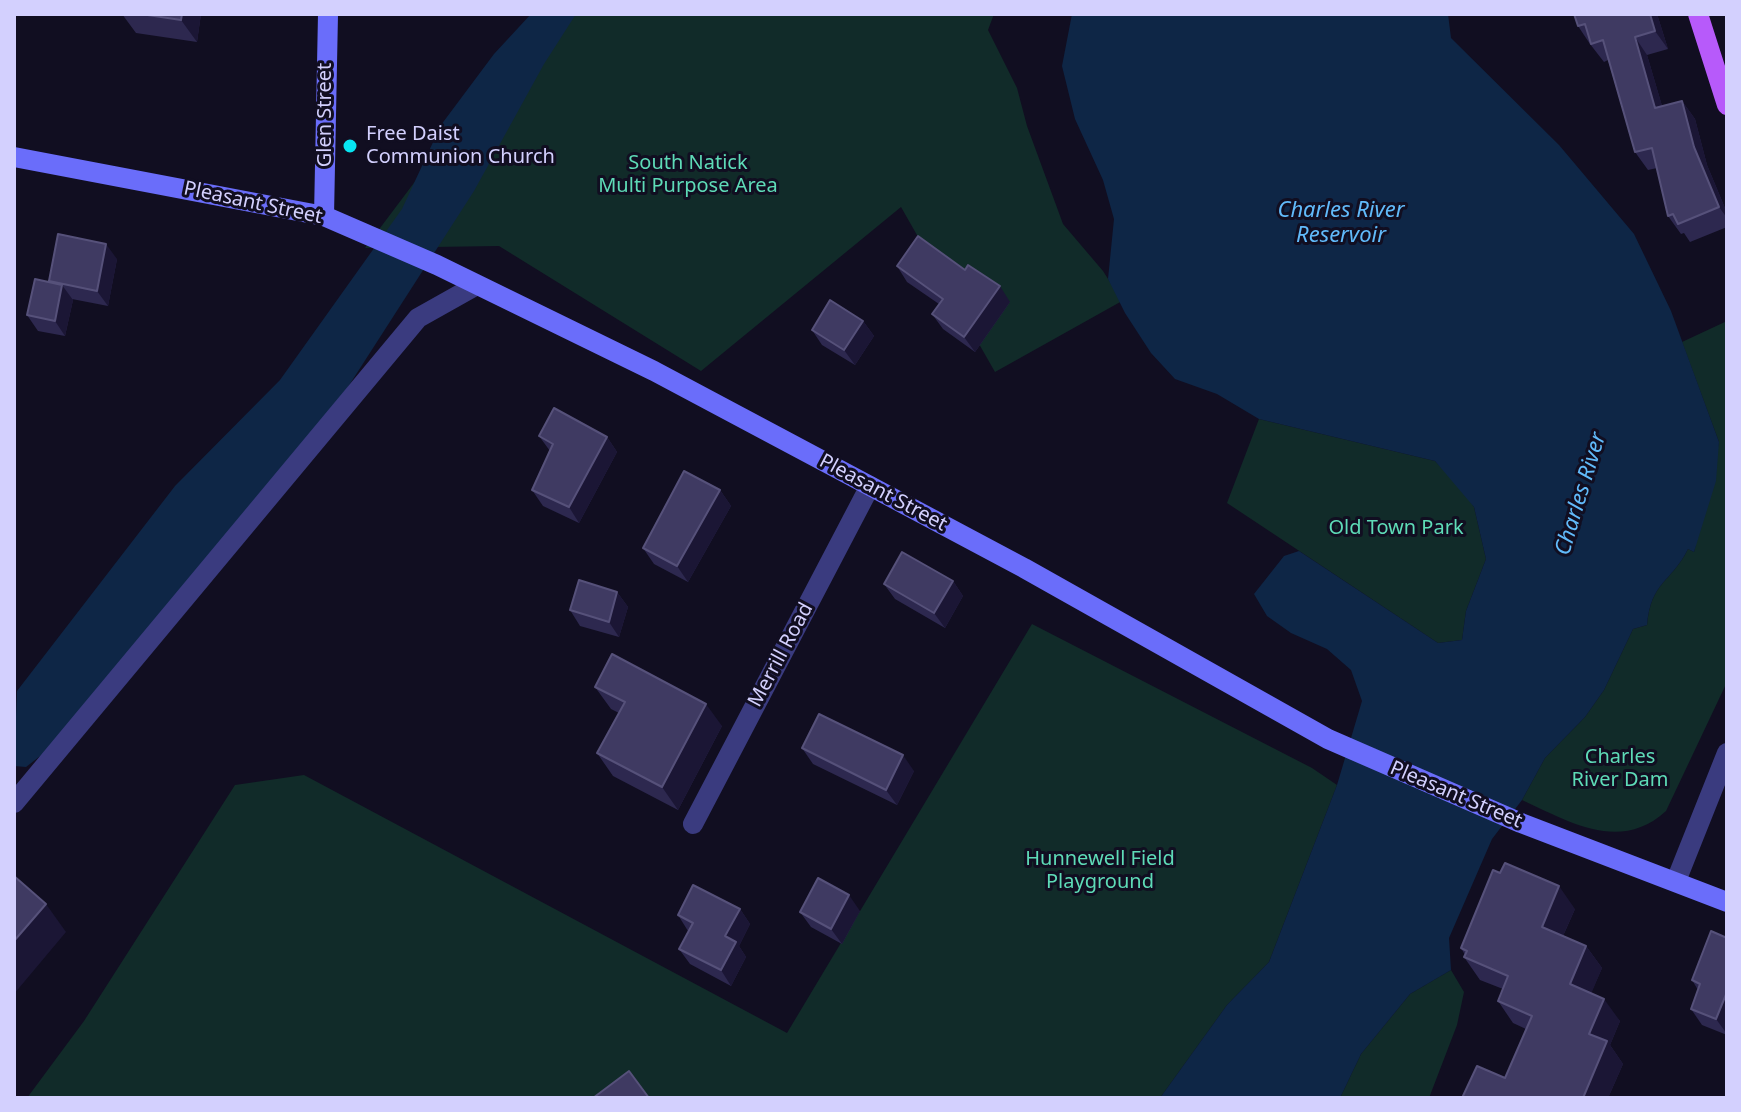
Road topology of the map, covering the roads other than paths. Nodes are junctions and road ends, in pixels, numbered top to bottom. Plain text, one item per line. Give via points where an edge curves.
1 (328, 14) edge
2 (1698, 14) edge
3 (1727, 105) edge
4 (14, 157) edge
5 (324, 216) junction
6 (475, 286) junction
7 (870, 486) junction
8 (1727, 753) edge
9 (14, 803) edge
10 (693, 824) dead end
11 (1676, 881) junction
12 (1727, 902) edge

1 - 5 main road, Glen Street
2 - 3 main road
4 - 5 main road, Pleasant Street
5 - 6 main road, Pleasant Street
6 - 7 main road, Pleasant Street via 654,371
6 - 9 street via 418,318
7 - 10 street, Merrill Road
7 - 11 main road, Pleasant Street via 1328,739 1521,823
8 - 11 street
11 - 12 main road, Pleasant Street

